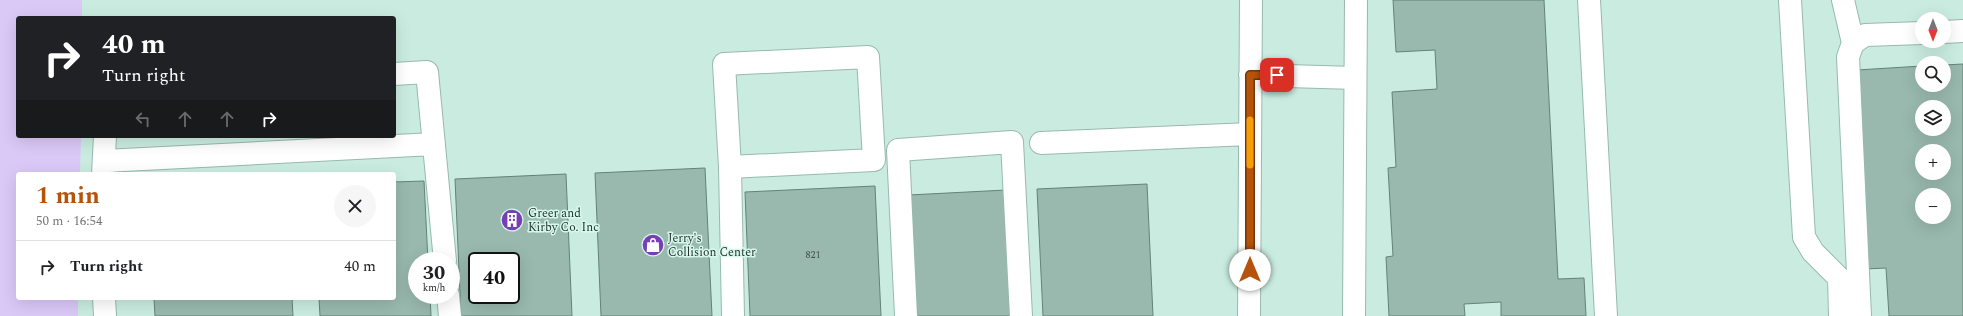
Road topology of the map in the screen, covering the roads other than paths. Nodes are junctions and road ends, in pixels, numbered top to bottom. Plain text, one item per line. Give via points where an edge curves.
1 (1250, 0) edge
2 (1356, 0) edge
3 (1589, 0) edge
4 (1790, 0) edge
5 (1843, 0) edge
6 (1963, 31) edge
7 (1951, 32) edge
8 (1915, 33) edge
9 (1853, 43) junction
10 (396, 74) edge
11 (1250, 75) junction
12 (1356, 78) junction
13 (1250, 134) junction
14 (105, 138) edge
15 (1041, 143) dead end
16 (434, 144) junction
17 (730, 167) junction
18 (104, 168) edge
19 (444, 252) edge
20 (104, 300) edge
21 (449, 304) edge
22 (105, 316) edge
23 (450, 316) edge
24 (733, 316) edge
25 (906, 316) edge
26 (1020, 316) edge
27 (1249, 316) edge
28 (1354, 316) edge
29 (1606, 316) edge
30 (1840, 316) edge
31 (1860, 316) edge

1 - 11 street
2 - 12 street
3 - 29 street
4 - 30 street via 1804,236 1813,252 1839,278
5 - 9 street
6 - 7 street
8 - 9 street via 1865,36
9 - 31 street via 1848,57
10 - 16 street via 428,72
11 - 12 street
11 - 13 street
12 - 28 street
13 - 15 street
13 - 27 street
14 - 18 street
16 - 18 street
16 - 19 street
17 - 17 street via 874,160 868,57 724,64
17 - 24 street
20 - 22 street
21 - 23 street
25 - 26 street via 898,150 1012,142

